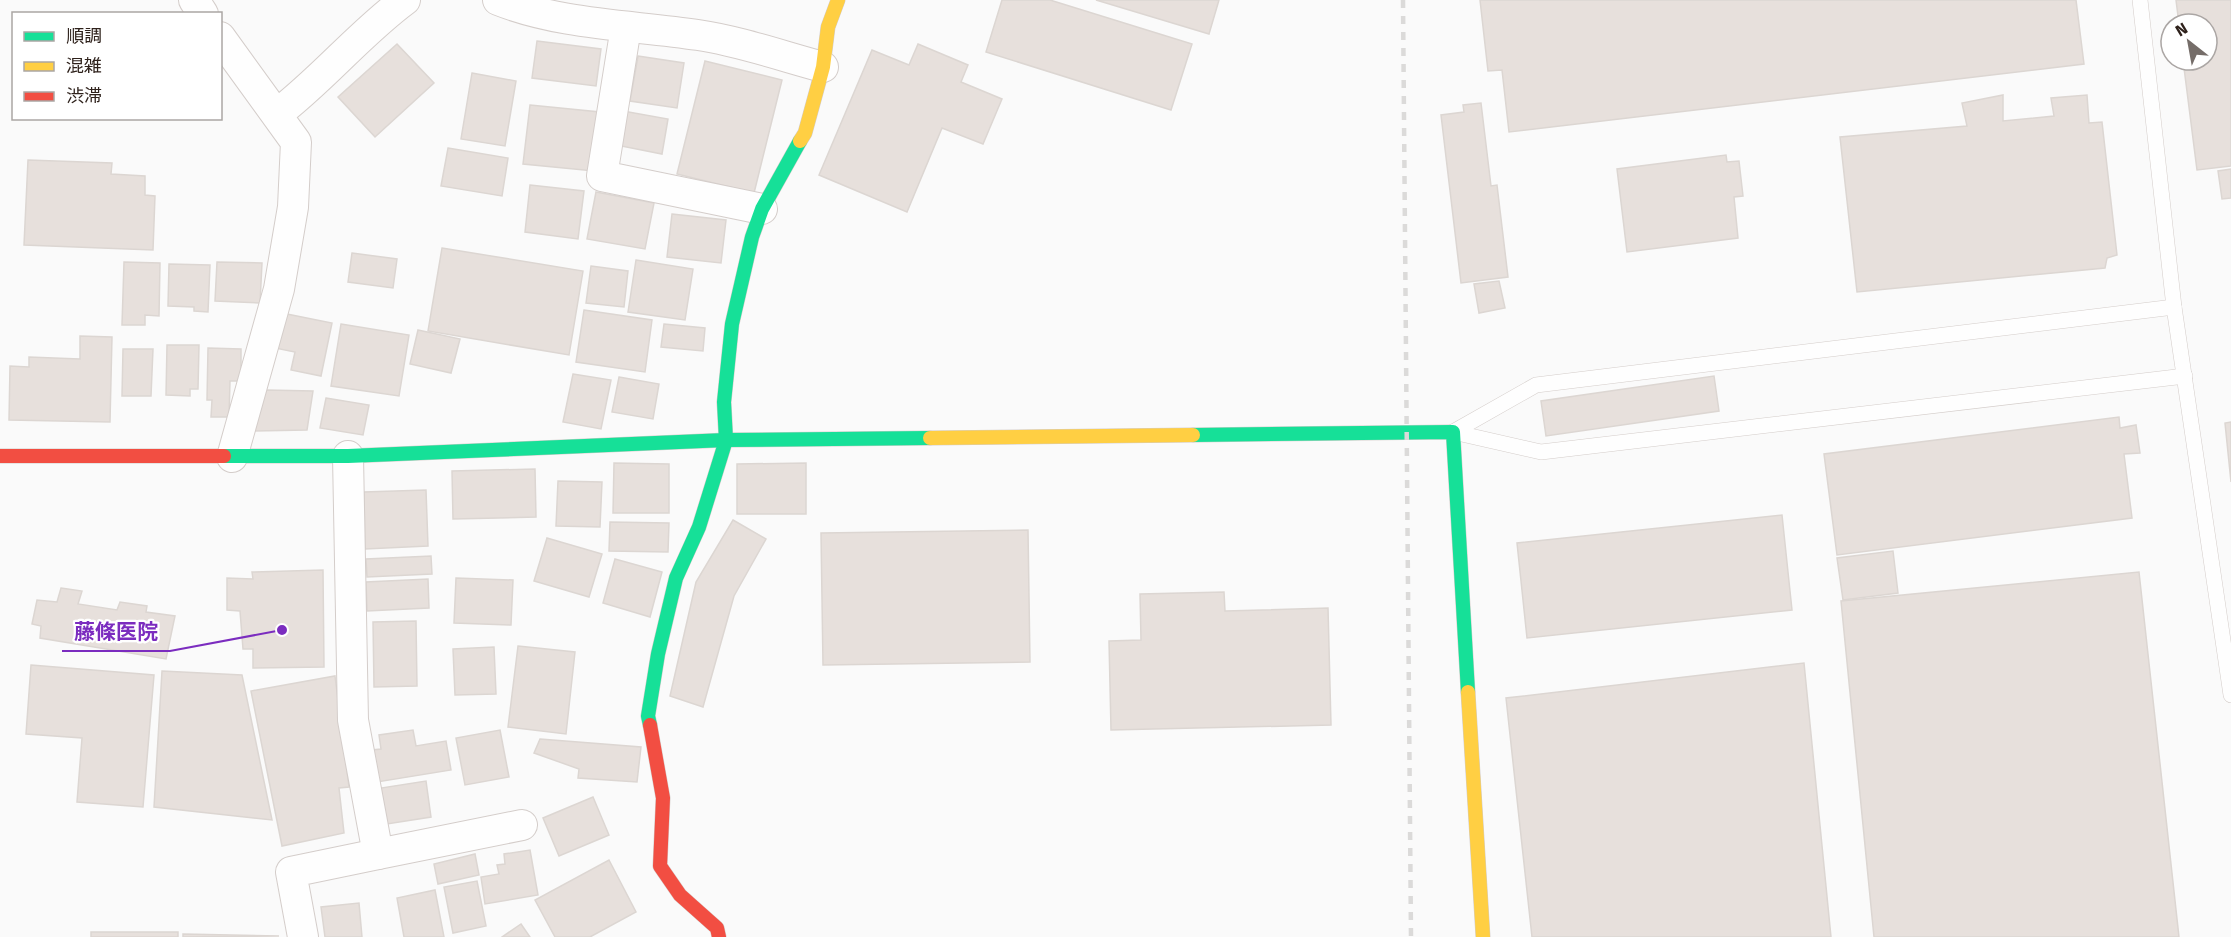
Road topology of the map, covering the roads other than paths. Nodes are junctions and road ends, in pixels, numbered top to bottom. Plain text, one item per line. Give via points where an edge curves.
1 (405, 0) edge
2 (498, 0) edge
3 (838, 0) edge
4 (2140, 0) edge
5 (626, 27) junction
6 (222, 40) edge
7 (823, 67) junction
8 (277, 114) junction
9 (762, 209) junction
10 (2174, 307) junction
11 (2185, 376) junction
12 (1453, 432) junction
13 (726, 440) junction
14 (0, 456) edge
15 (348, 456) junction
16 (232, 457) junction
17 (2231, 694) edge
18 (522, 825) dead end
19 (378, 854) junction
20 (303, 937) edge
21 (719, 937) edge
22 (1483, 937) edge

1 - 8 street
2 - 5 street via 542,13
3 - 7 street via 828,27
4 - 10 lane
5 - 7 street via 699,35
5 - 9 street via 602,176
6 - 8 street
7 - 9 street via 805,133
8 - 16 street via 296,142 293,207 279,289
9 - 13 street via 732,324 724,402
10 - 11 lane
10 - 12 lane via 1536,385
11 - 12 lane via 1542,452
11 - 17 lane
12 - 13 street
12 - 22 street
13 - 15 street
13 - 21 street via 699,527 676,578 648,716 663,798 660,866 680,895 717,928
14 - 16 street
15 - 16 street
15 - 19 street via 352,720
18 - 19 street
19 - 20 street via 291,872

